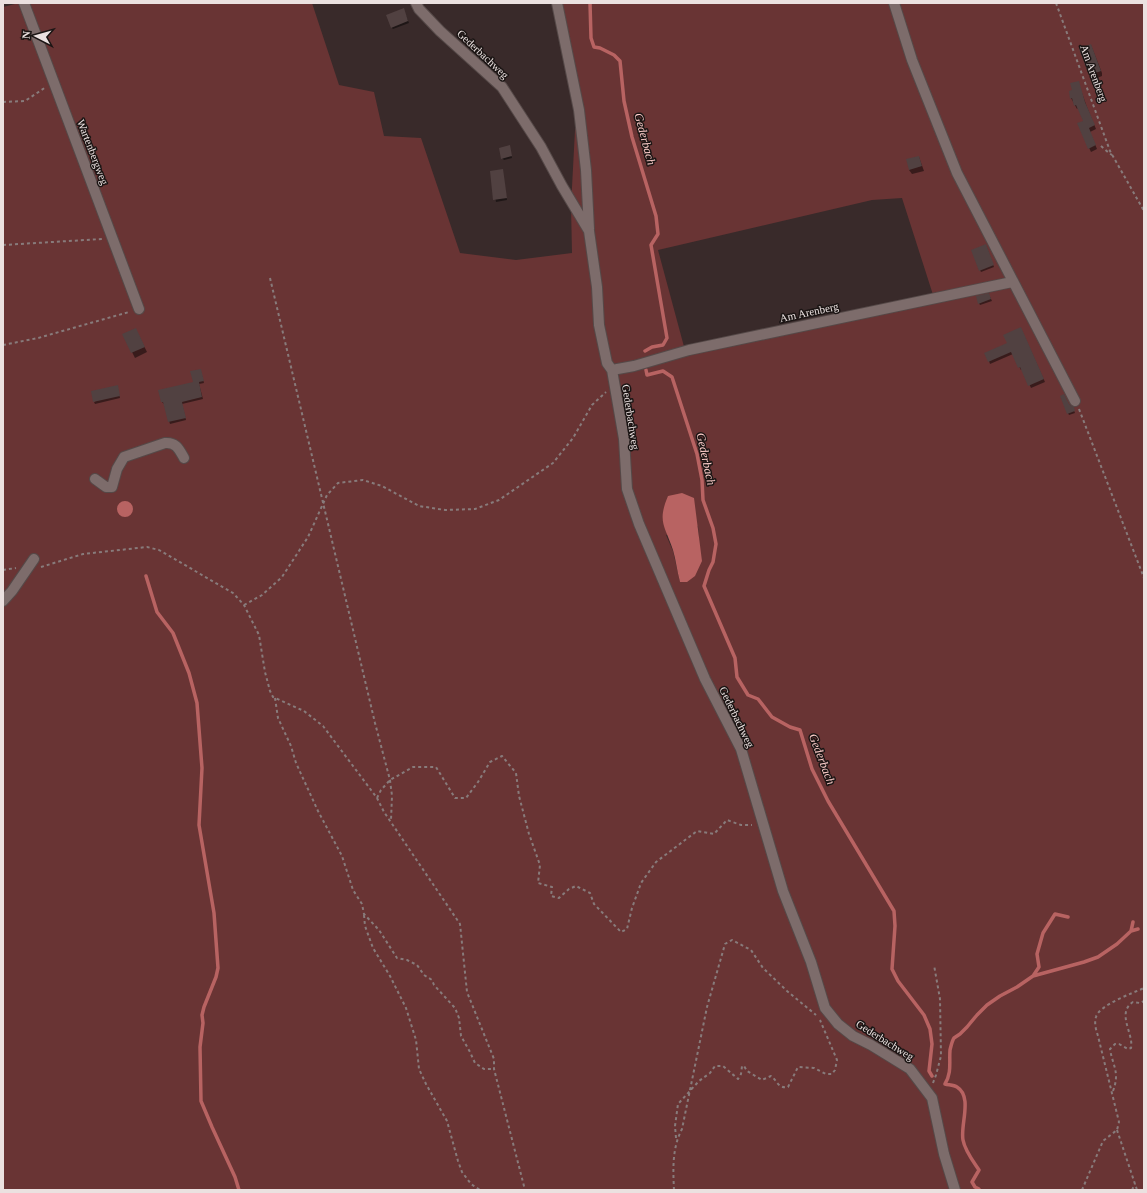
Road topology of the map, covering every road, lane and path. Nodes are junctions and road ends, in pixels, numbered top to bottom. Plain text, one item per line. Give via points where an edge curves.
1 (24, 3) edge
2 (416, 3) edge
3 (557, 3) edge
4 (894, 3) edge
5 (1056, 3) edge
6 (54, 82) junction
7 (3, 102) edge
8 (1100, 146) dead end
9 (1112, 155) junction
10 (1144, 212) edge
11 (589, 231) junction
12 (113, 238) junction
13 (3, 245) edge
14 (270, 278) dead end
15 (1012, 282) junction
16 (139, 309) joint
17 (3, 345) edge
18 (612, 370) junction
19 (614, 384) junction
20 (1075, 400) joint
21 (184, 458) dead end
22 (95, 479) dead end
23 (323, 502) junction
24 (32, 564) joint
25 (1144, 578) edge
26 (3, 601) edge
27 (244, 605) junction
28 (275, 698) junction
29 (390, 780) junction
30 (377, 798) junction
31 (390, 821) junction
32 (764, 825) junction
33 (364, 914) junction
34 (934, 965) dead end
35 (1144, 988) edge
36 (1144, 1001) edge
37 (494, 1069) junction
38 (1112, 1092) junction
39 (927, 1093) junction
40 (688, 1094) junction
41 (1117, 1130) junction
42 (676, 1140) junction
43 (1135, 1182) junction
44 (480, 1190) edge
45 (525, 1190) edge
46 (674, 1190) edge
47 (955, 1190) edge
48 (1082, 1190) edge
49 (1132, 1190) edge
50 (1138, 1190) edge

1 - 6 street, Wartenbergweg
2 - 11 street, Gederbachweg via 440,31 502,87 541,147
3 - 11 street, Gederbachweg via 579,110 586,170
4 - 15 street via 912,60 957,173
5 - 9 path, Am Arenberg
6 - 7 path via 26,101
6 - 12 street, Wartenbergweg
8 - 9 path
9 - 10 path, Am Arenberg
11 - 18 street, Gederbachweg via 600,325 607,363
12 - 13 path
12 - 16 street, Wartenbergweg
14 - 23 path
15 - 18 street, Am Arenberg via 689,350
15 - 20 street
16 - 17 path via 38,338
18 - 19 street, Gederbachweg
19 - 23 path via 592,405 573,438 553,463 499,500 474,510 445,510 419,506 382,486 363,480 338,483
19 - 32 street, Gederbachweg via 624,438 627,489 639,524 705,679 741,749
20 - 25 path
21 - 22 street via 176,445 165,443 124,457 112,487 106,487
23 - 27 path via 308,537 282,577 262,595
23 - 29 path
24 - 26 street
24 - 27 path via 34,569 83,554 147,547 159,550 220,584
27 - 28 path via 259,635 265,672 270,691
28 - 30 path via 304,711 323,726
28 - 33 path via 278,718 296,762 342,856
29 - 30 path
29 - 31 path
29 - 32 path via 413,767 436,767 455,798 466,798 490,762 502,756 516,773 519,796 540,865 538,883 552,887 552,896 559,898 576,886 590,893 594,904 621,932 627,929 640,883 656,862 697,831 714,834 727,820 741,825
30 - 31 path
31 - 37 path via 460,924 467,992 494,1059
32 - 39 street, Gederbachweg via 783,891 811,962 825,1008 838,1024 853,1036 910,1069
33 - 37 path via 379,930 397,958 417,965 455,1008 461,1036 475,1063 484,1069
33 - 44 path via 373,948 406,1008 416,1040 419,1069 447,1121 462,1172
34 - 39 path via 940,999 940,1056 936,1075
35 - 38 path via 1111,1003 1098,1012 1096,1018 1095,1025
36 - 38 path via 1133,1002 1127,1008 1126,1021 1132,1048 1115,1044 1110,1049 1116,1070 1116,1083
37 - 45 path
38 - 41 path via 1119,1122
39 - 47 street, Gederbachweg via 932,1098
40 - 40 path via 715,978 726,944 732,940 751,950 763,968 819,1017 836,1060 835,1070 832,1074 826,1074 814,1068 798,1067 790,1084 784,1088 771,1076 762,1080 744,1066 738,1079 723,1066 715,1066
40 - 42 path via 682,1129
40 - 42 path via 678,1104
41 - 43 path
41 - 48 path via 1103,1141
42 - 46 path via 673,1164
43 - 49 path
43 - 50 path

